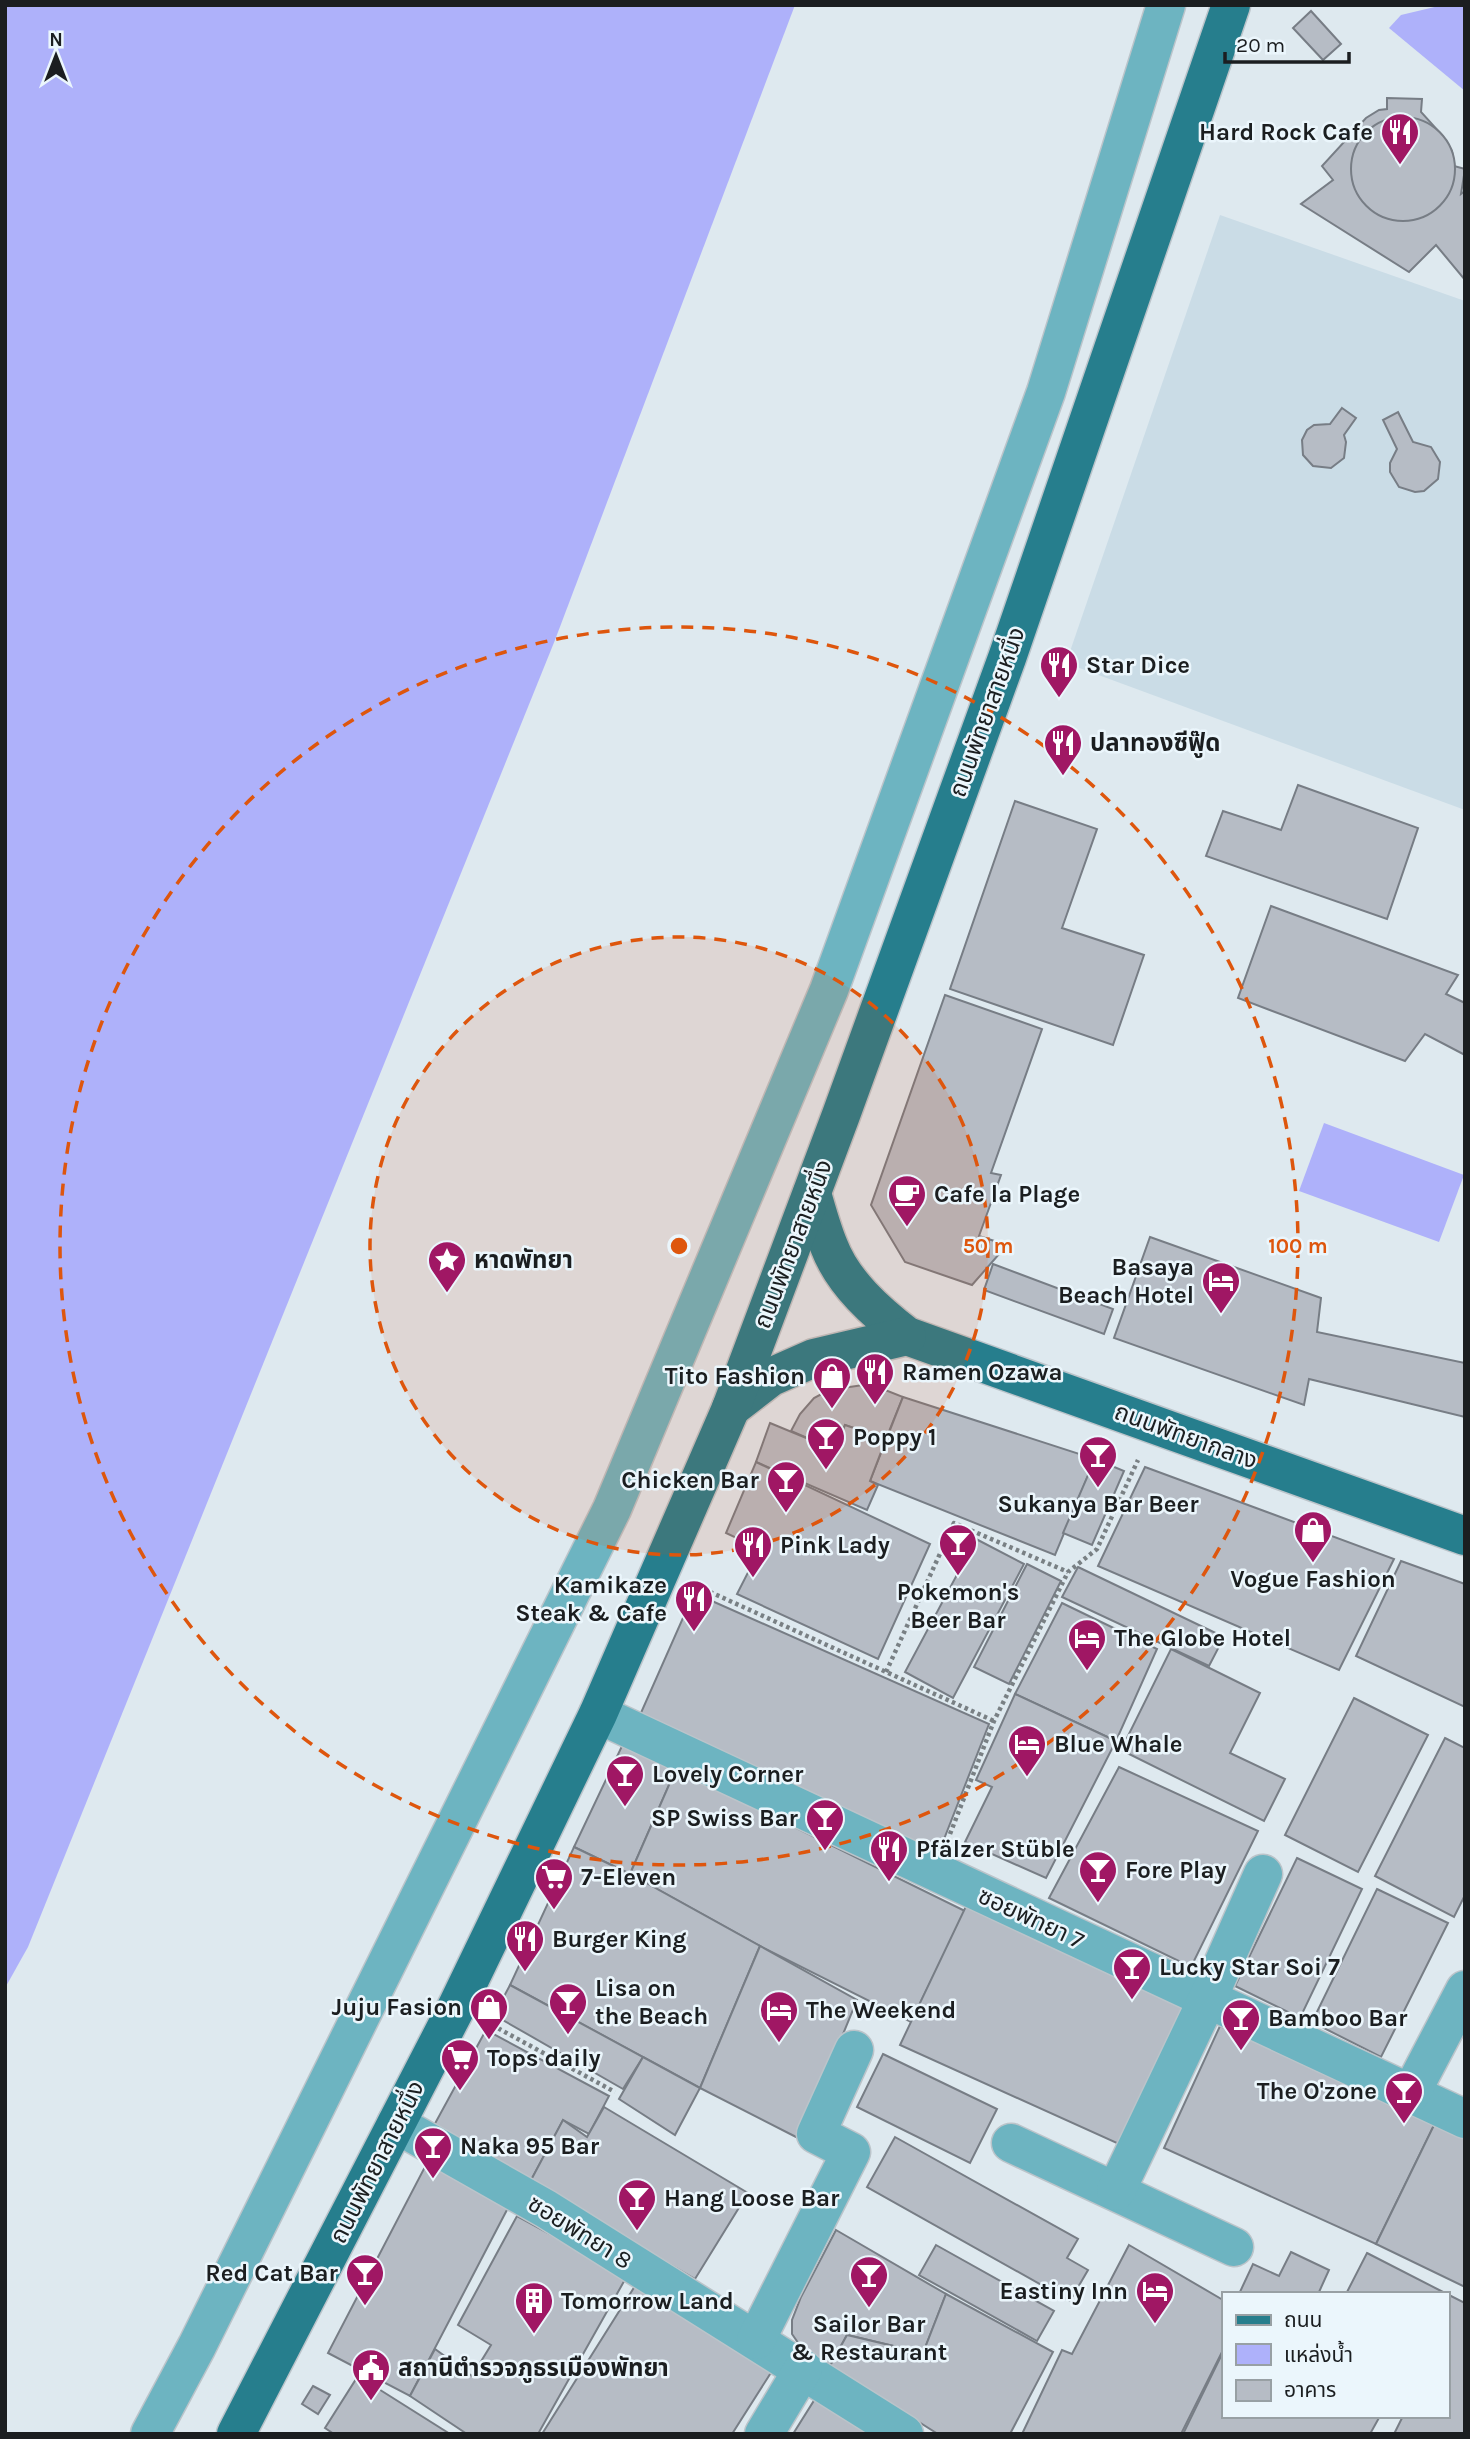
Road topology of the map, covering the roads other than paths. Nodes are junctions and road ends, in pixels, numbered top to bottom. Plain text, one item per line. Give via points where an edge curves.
1 (1166, 5) edge
2 (1231, 5) edge
3 (812, 1193) junction
4 (906, 1336) junction
5 (731, 1408) junction
6 (1465, 1536) edge
7 (598, 1714) junction
8 (1263, 1874) dead end
9 (1465, 1990) edge
10 (1207, 2000) junction
11 (854, 2050) dead end
12 (1412, 2093) junction
13 (1465, 2119) edge
14 (396, 2124) junction
15 (1011, 2143) dead end
16 (1116, 2191) junction
17 (1234, 2247) dead end
18 (756, 2340) junction
19 (803, 2369) junction
20 (150, 2434) edge
21 (236, 2434) edge
22 (764, 2434) edge
23 (904, 2434) edge

1 - 20 street via 1046,392 829,990 615,1500
2 - 3 main road, ถนนพัทยาสายหนึ่ง via 1007,658
3 - 4 main road, ถนนพัทยากลาง via 829,1248 847,1279
3 - 5 main road, ถนนพัทยาสายหนึ่ง
4 - 5 main road via 814,1358 771,1377
4 - 6 main road, ถนนพัทยากลาง
5 - 7 main road, ถนนพัทยาสายหนึ่ง
7 - 10 street, ซอยพัทยา 7
7 - 14 main road, ถนนพัทยาสายหนึ่ง
8 - 10 street
9 - 12 street
10 - 12 street, ซอยพัทยา 7
10 - 16 street
11 - 18 street via 816,2134 851,2152
12 - 13 street, ซอยพัทยา 7
14 - 18 street, ซอยพัทยา 8 via 546,2209
14 - 21 main road, ถนนพัทยาสายหนึ่ง
15 - 16 street
16 - 17 street
18 - 19 street, ซอยพัทยา 8
19 - 22 street
19 - 23 street, ซอยพัทยา 8

